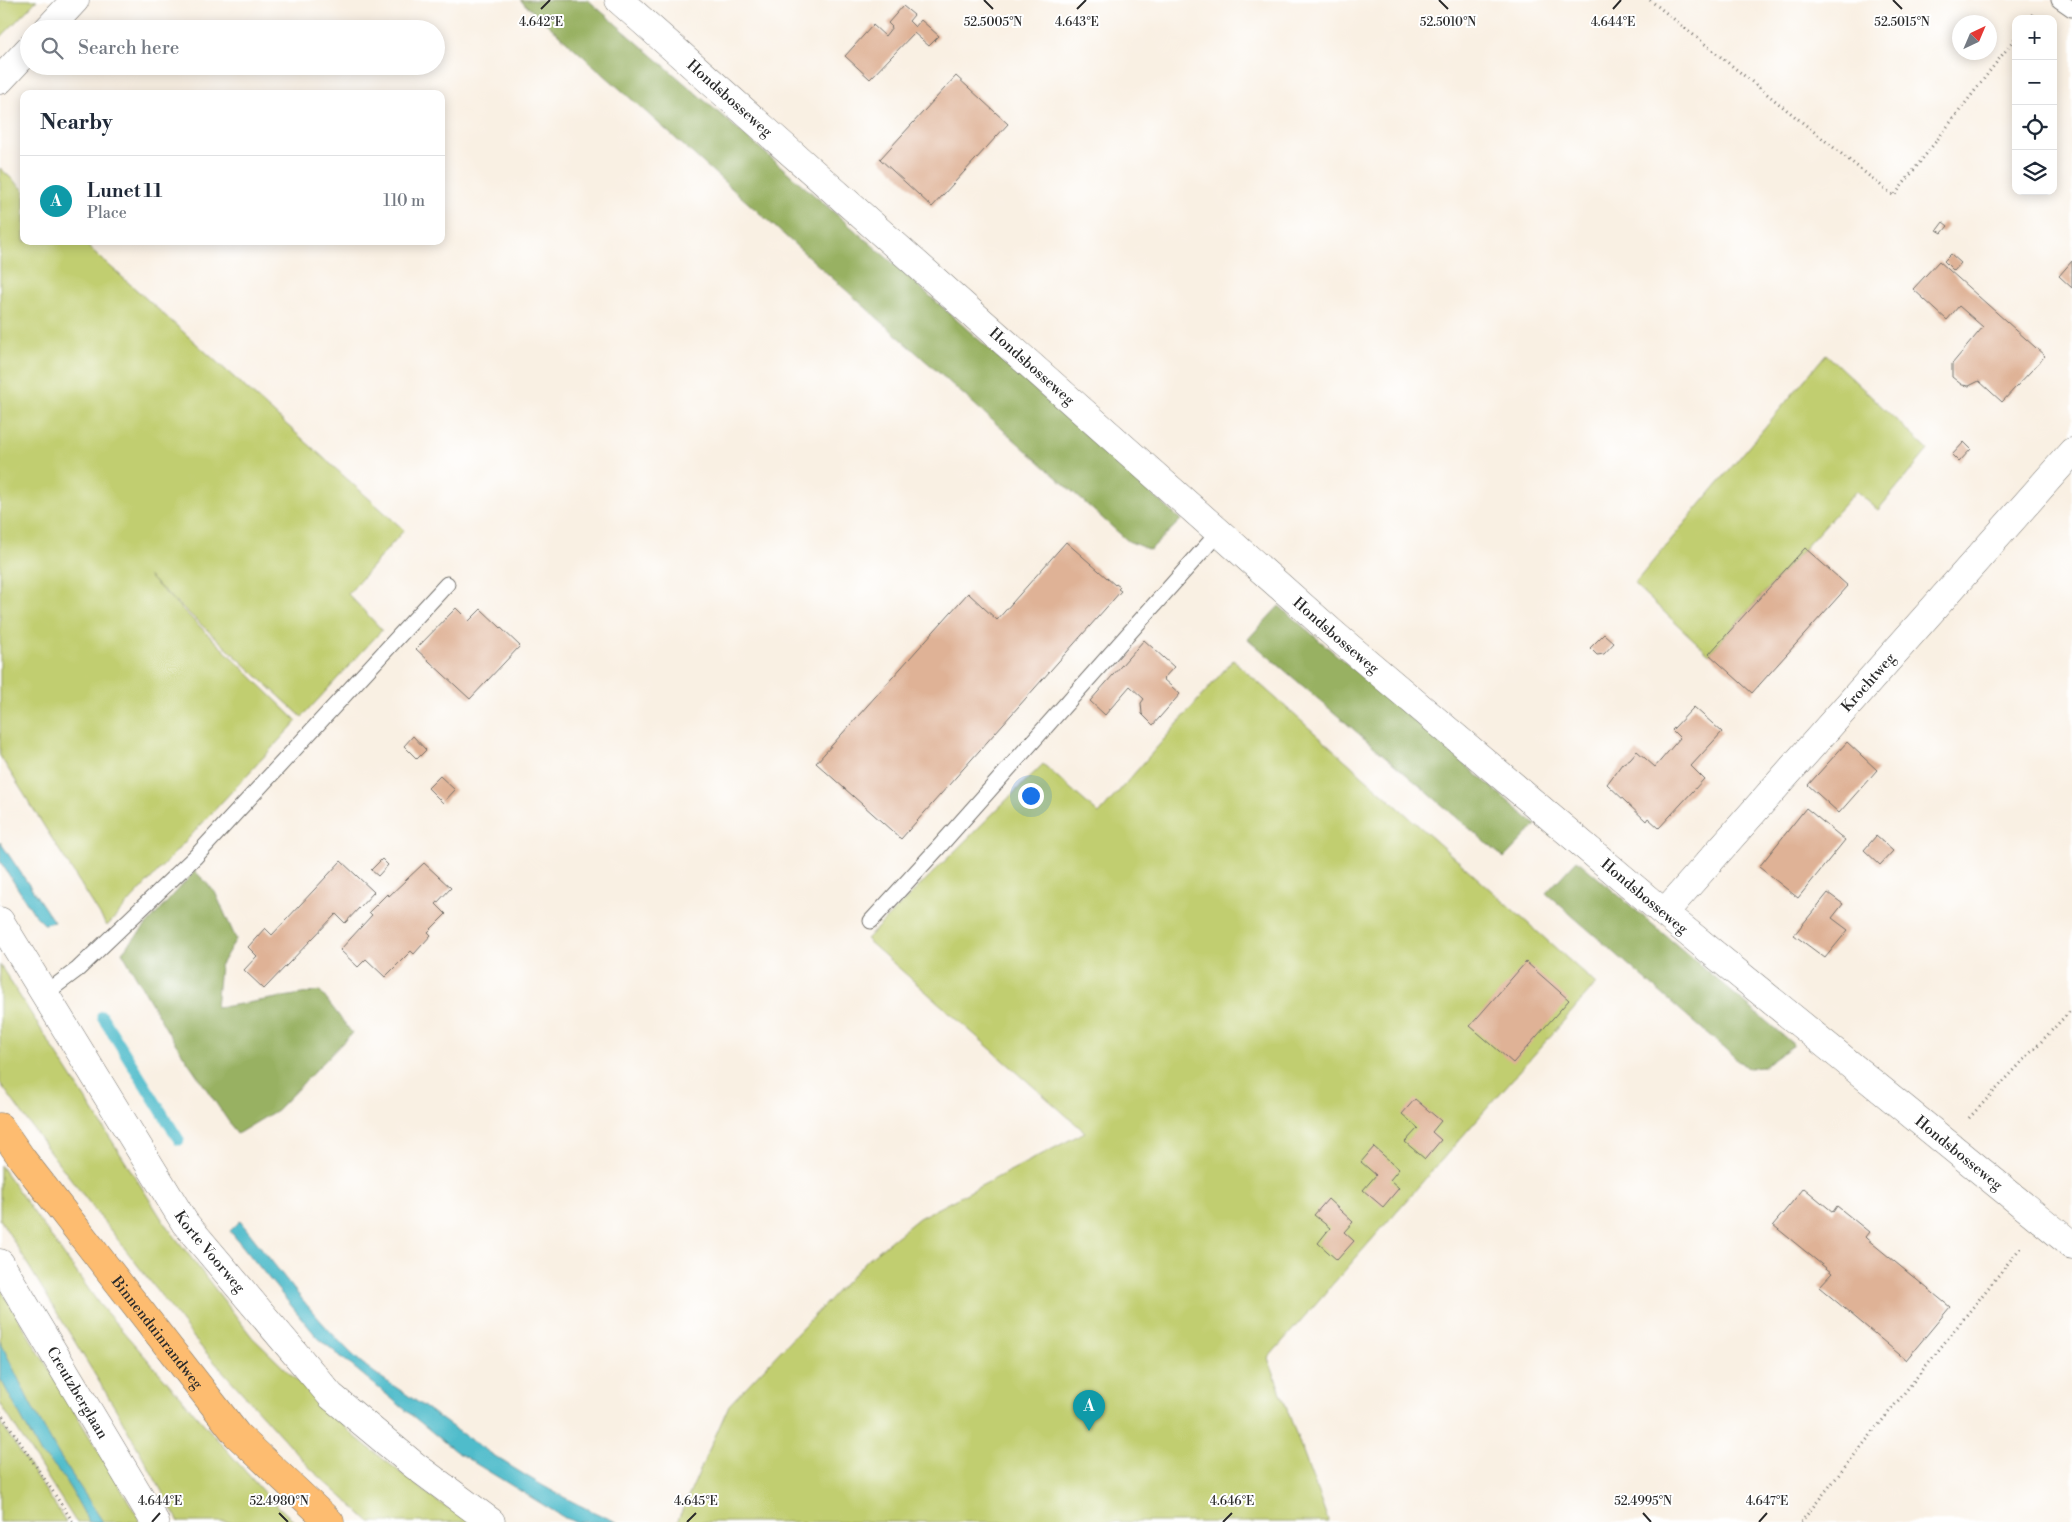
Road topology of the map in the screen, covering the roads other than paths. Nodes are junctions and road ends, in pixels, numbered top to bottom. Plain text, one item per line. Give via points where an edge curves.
1 (75, 0) edge
2 (619, 0) edge
3 (2059, 0) edge
4 (2072, 9) edge
5 (56, 20) edge
6 (20, 59) edge
7 (0, 80) edge
8 (2072, 452) edge
9 (1219, 532) junction
10 (447, 584) dead end
11 (1664, 913) junction
12 (0, 921) edge
13 (870, 921) dead end
14 (46, 993) junction
15 (0, 1127) edge
16 (2072, 1245) edge
17 (0, 1263) edge
18 (155, 1522) edge
19 (330, 1522) edge
20 (491, 1522) edge

1 - 5 street
2 - 9 street, Hondsbosseweg
3 - 4 lane
6 - 7 street
8 - 11 street, Krochtweg
9 - 11 street, Hondsbosseweg via 1336,636
9 - 13 lane
10 - 14 lane via 196,856 78,970
11 - 16 street, Hondsbosseweg
12 - 14 street, Korte Voorweg
14 - 20 street, Korte Voorweg via 185,1222 332,1396 414,1465
15 - 19 main road, Binnenduinrandweg via 237,1435
17 - 18 street, Creutzberglaan

